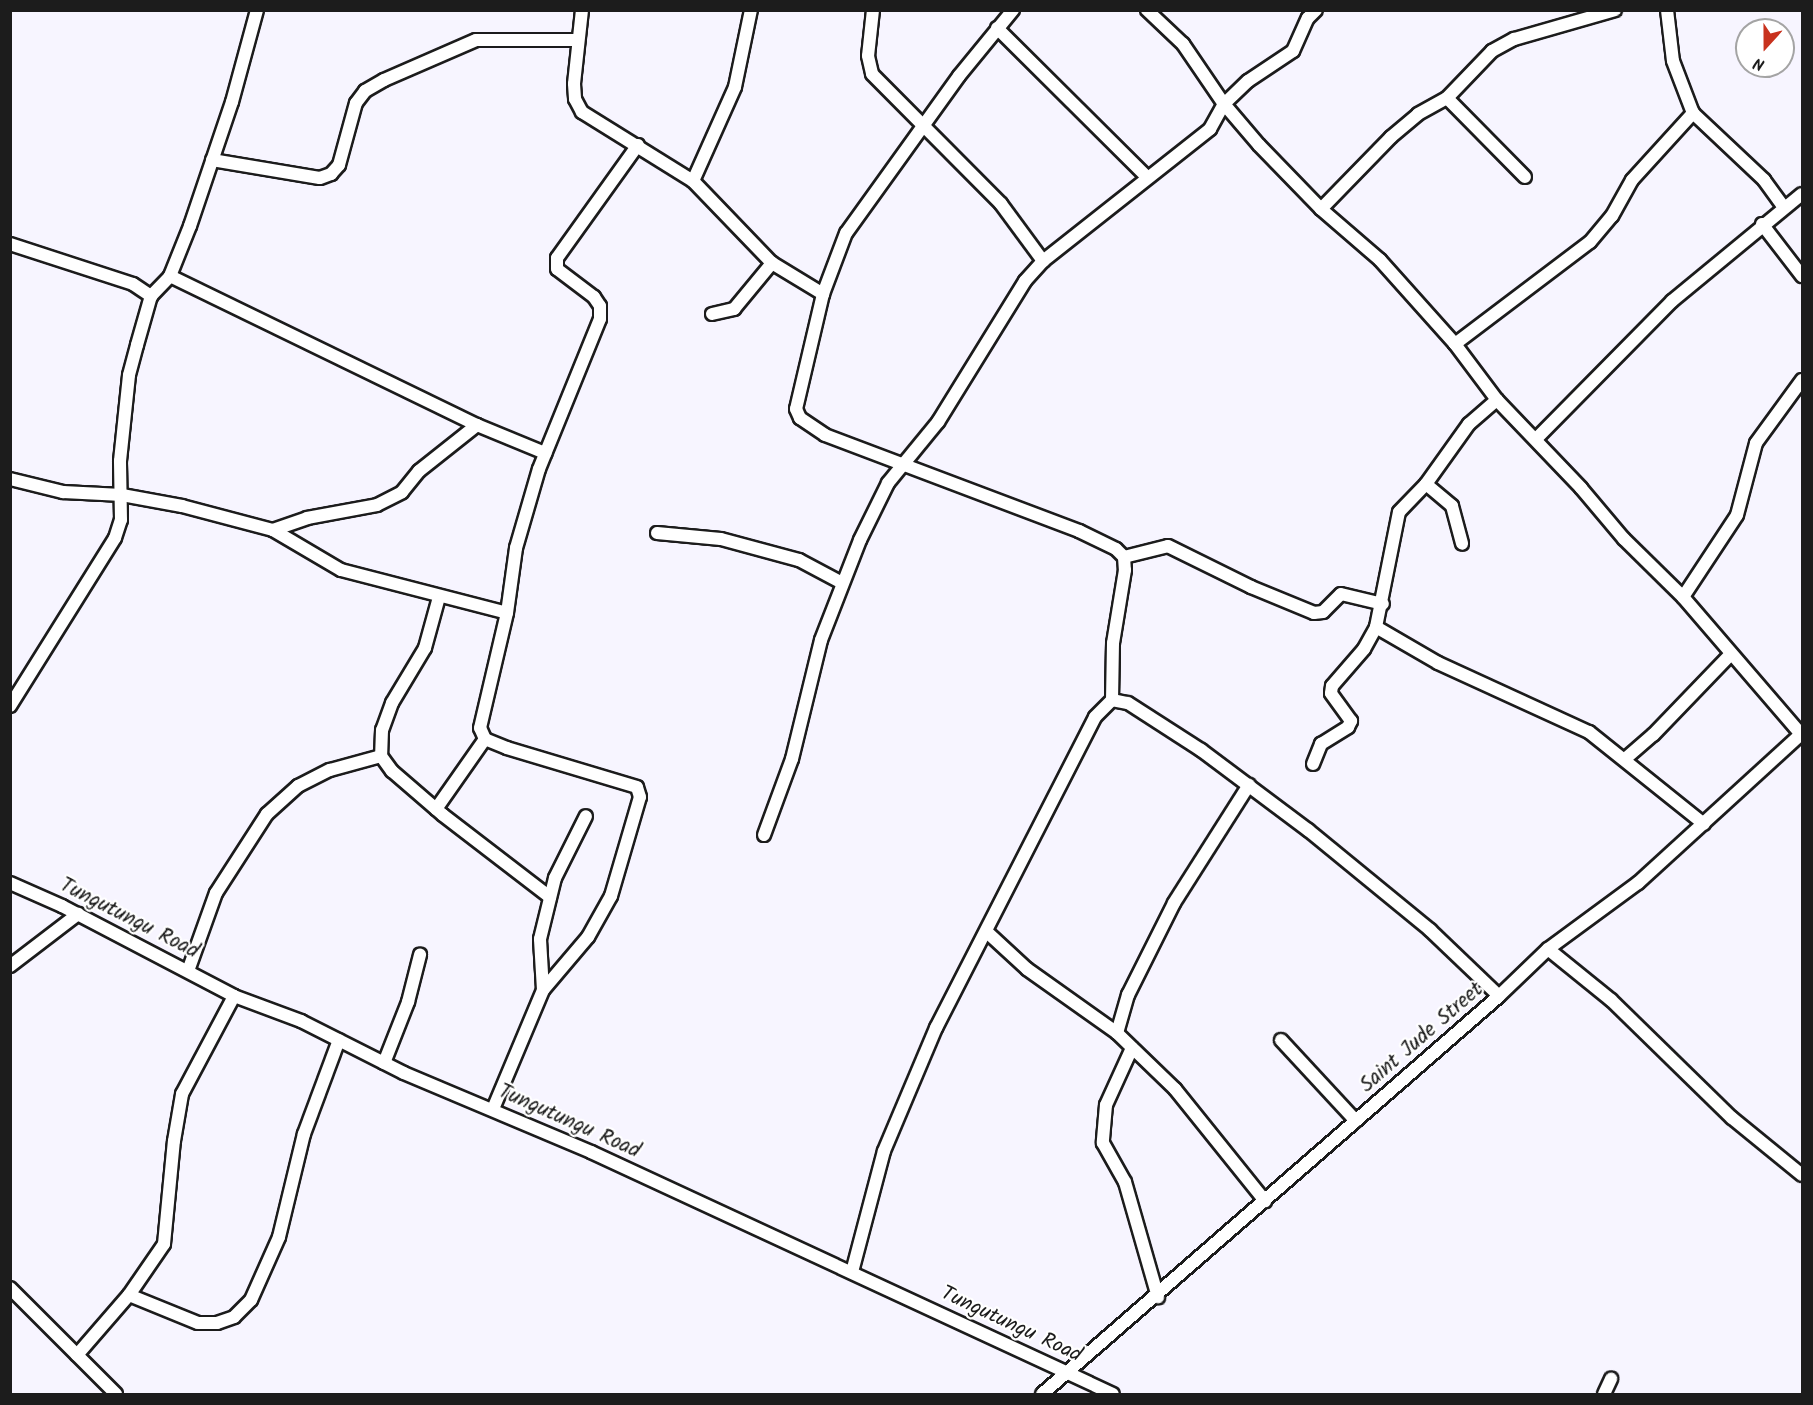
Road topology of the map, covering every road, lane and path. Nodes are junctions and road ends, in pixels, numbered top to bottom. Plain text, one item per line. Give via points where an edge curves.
1 (257, 10) edge
2 (582, 10) edge
3 (751, 10) edge
4 (873, 10) edge
5 (1013, 10) edge
6 (1147, 10) edge
7 (1316, 10) edge
8 (1615, 10) edge
9 (1667, 10) edge
10 (998, 28) junction
11 (577, 40) junction
12 (1446, 98) junction
13 (1224, 104) junction
14 (1694, 112) junction
15 (922, 128) junction
16 (638, 145) junction
17 (212, 160) junction
18 (1147, 177) junction
19 (1525, 177) dead end
20 (693, 181) junction
21 (1803, 194) edge
22 (1783, 207) junction
23 (1321, 209) junction
24 (1762, 224) junction
25 (10, 244) edge
26 (1043, 261) junction
27 (772, 263) junction
28 (170, 276) junction
29 (1803, 276) edge
30 (823, 294) junction
31 (151, 296) junction
32 (712, 314) dead end
33 (1455, 344) junction
34 (1803, 380) edge
35 (1497, 400) junction
36 (477, 425) junction
37 (1536, 439) junction
38 (545, 453) junction
39 (902, 464) junction
40 (10, 479) edge
41 (1426, 484) junction
42 (122, 495) junction
43 (273, 530) junction
44 (657, 533) dead end
45 (1462, 544) dead end
46 (1124, 557) junction
47 (842, 583) junction
48 (439, 597) junction
49 (1683, 597) junction
50 (1383, 604) junction
51 (507, 613) junction
52 (1376, 627) junction
53 (1730, 655) junction
54 (1112, 700) junction
55 (10, 706) edge
56 (1802, 734) edge
57 (484, 739) junction
58 (381, 756) junction
59 (1625, 759) junction
60 (1313, 764) dead end
61 (1249, 785) junction
62 (436, 809) junction
63 (586, 816) dead end
64 (1704, 824) junction
65 (764, 835) dead end
66 (10, 883) edge
67 (550, 897) junction
68 (78, 914) junction
69 (988, 933) junction
70 (1548, 949) junction
71 (420, 955) dead end
72 (10, 966) edge
73 (189, 971) junction
74 (543, 990) junction
75 (234, 996) junction
76 (1499, 996) junction
77 (1117, 1033) junction
78 (339, 1040) junction
79 (1281, 1040) dead end
80 (1132, 1048) junction
81 (384, 1063) junction
82 (493, 1109) junction
83 (1356, 1121) junction
84 (1803, 1175) edge
85 (1265, 1201) junction
86 (852, 1272) junction
87 (10, 1288) edge
88 (129, 1295) junction
89 (1158, 1297) junction
90 (77, 1355) junction
91 (1068, 1373) junction
92 (1611, 1379) dead end
93 (116, 1395) edge
94 (1042, 1395) edge
95 (1113, 1395) edge
96 (1604, 1395) edge

1 - 17 street
2 - 11 street
3 - 20 street via 735,87
4 - 15 street via 868,67
5 - 10 street
6 - 13 street via 1183,44
7 - 13 street via 1308,18 1293,51 1248,81
8 - 12 street via 1514,39 1477,64
9 - 14 street via 1673,61 1682,93
10 - 15 street
10 - 18 street
11 - 16 street via 574,99 582,112
11 - 17 street via 476,40 384,80 365,91 356,103 339,165 331,174 311,177
12 - 19 street
12 - 23 street via 1418,114
13 - 18 street via 1210,129
13 - 23 street
14 - 22 street via 1764,180
14 - 33 street via 1632,180 1612,216 1590,242
15 - 26 street via 1001,204
15 - 30 street via 846,233
16 - 20 street
16 - 38 street via 557,258 558,269 594,297 600,306 600,319
17 - 28 street
18 - 26 street
20 - 27 street
21 - 22 street
22 - 24 street
23 - 33 street via 1380,260
24 - 29 street
24 - 37 street via 1724,262 1672,301
25 - 31 street via 133,284
26 - 39 street via 1025,281 939,422
27 - 30 street
27 - 32 street via 734,309
28 - 31 street
28 - 36 street
30 - 39 street via 798,393 796,409 800,418 825,435
31 - 42 street via 129,375 120,461
33 - 35 street
34 - 49 street via 1756,443 1737,515
35 - 37 street
35 - 41 street via 1468,424
36 - 38 street
36 - 43 street via 418,471 402,492 377,505 307,518
37 - 49 street via 1624,539
38 - 51 street via 516,548
39 - 46 street via 1079,531
39 - 47 street via 875,505
40 - 42 street via 63,492
41 - 45 street via 1452,506
41 - 50 street via 1399,512
42 - 43 street
42 - 55 street via 121,520 115,538
43 - 48 street via 341,570
44 - 47 street via 721,539 799,560
46 - 50 street via 1168,546 1314,613 1323,612 1341,594
46 - 54 street via 1113,644
47 - 65 street via 821,640 792,759
48 - 51 street
48 - 58 street via 425,648 388,712 382,730
49 - 53 street
50 - 52 street
51 - 57 street via 480,728
52 - 59 street via 1438,663 1589,732
52 - 60 street via 1364,649 1332,686 1331,693 1349,715 1348,727 1321,744
53 - 56 street
53 - 59 street
54 - 61 street via 1128,703
54 - 69 street via 1095,717 1007,887
56 - 64 street, Saint Jude Street
57 - 62 street
57 - 74 street via 637,787 640,797 610,896 588,937
58 - 62 street via 392,771
58 - 73 street via 330,770 298,786 267,814 220,885
59 - 64 street
61 - 76 street via 1430,930
61 - 77 street via 1174,903 1128,995
62 - 67 street
63 - 67 street via 555,878
64 - 70 street, Saint Jude Street via 1638,883
66 - 68 street, Tungutungu Road
67 - 74 street via 540,939
68 - 72 street
68 - 73 street, Tungutungu Road
69 - 77 street via 1027,969
69 - 86 street via 936,1028 900,1109 884,1151
70 - 76 street, Saint Jude Street
70 - 84 street via 1611,1000 1732,1118
71 - 81 street via 408,1002
73 - 75 street, Tungutungu Road
74 - 82 street
75 - 78 street, Tungutungu Road
75 - 88 street via 188,1078 174,1142 164,1244
76 - 83 street, Saint Jude Street
77 - 80 street
78 - 81 street, Tungutungu Road
78 - 88 street via 304,1134 279,1237 251,1300 234,1317 217,1323 198,1323
79 - 83 street
80 - 85 street via 1175,1089
80 - 89 street via 1106,1105 1103,1143 1125,1182
81 - 82 street, Tungutungu Road
82 - 86 street, Tungutungu Road
83 - 85 street, Saint Jude Street
85 - 89 street, Saint Jude Street
86 - 91 street, Tungutungu Road
87 - 90 street
88 - 90 street
89 - 91 street, Saint Jude Street
90 - 93 street
91 - 94 street, Saint Jude Street
91 - 95 street, Tungutungu Road
92 - 96 street

